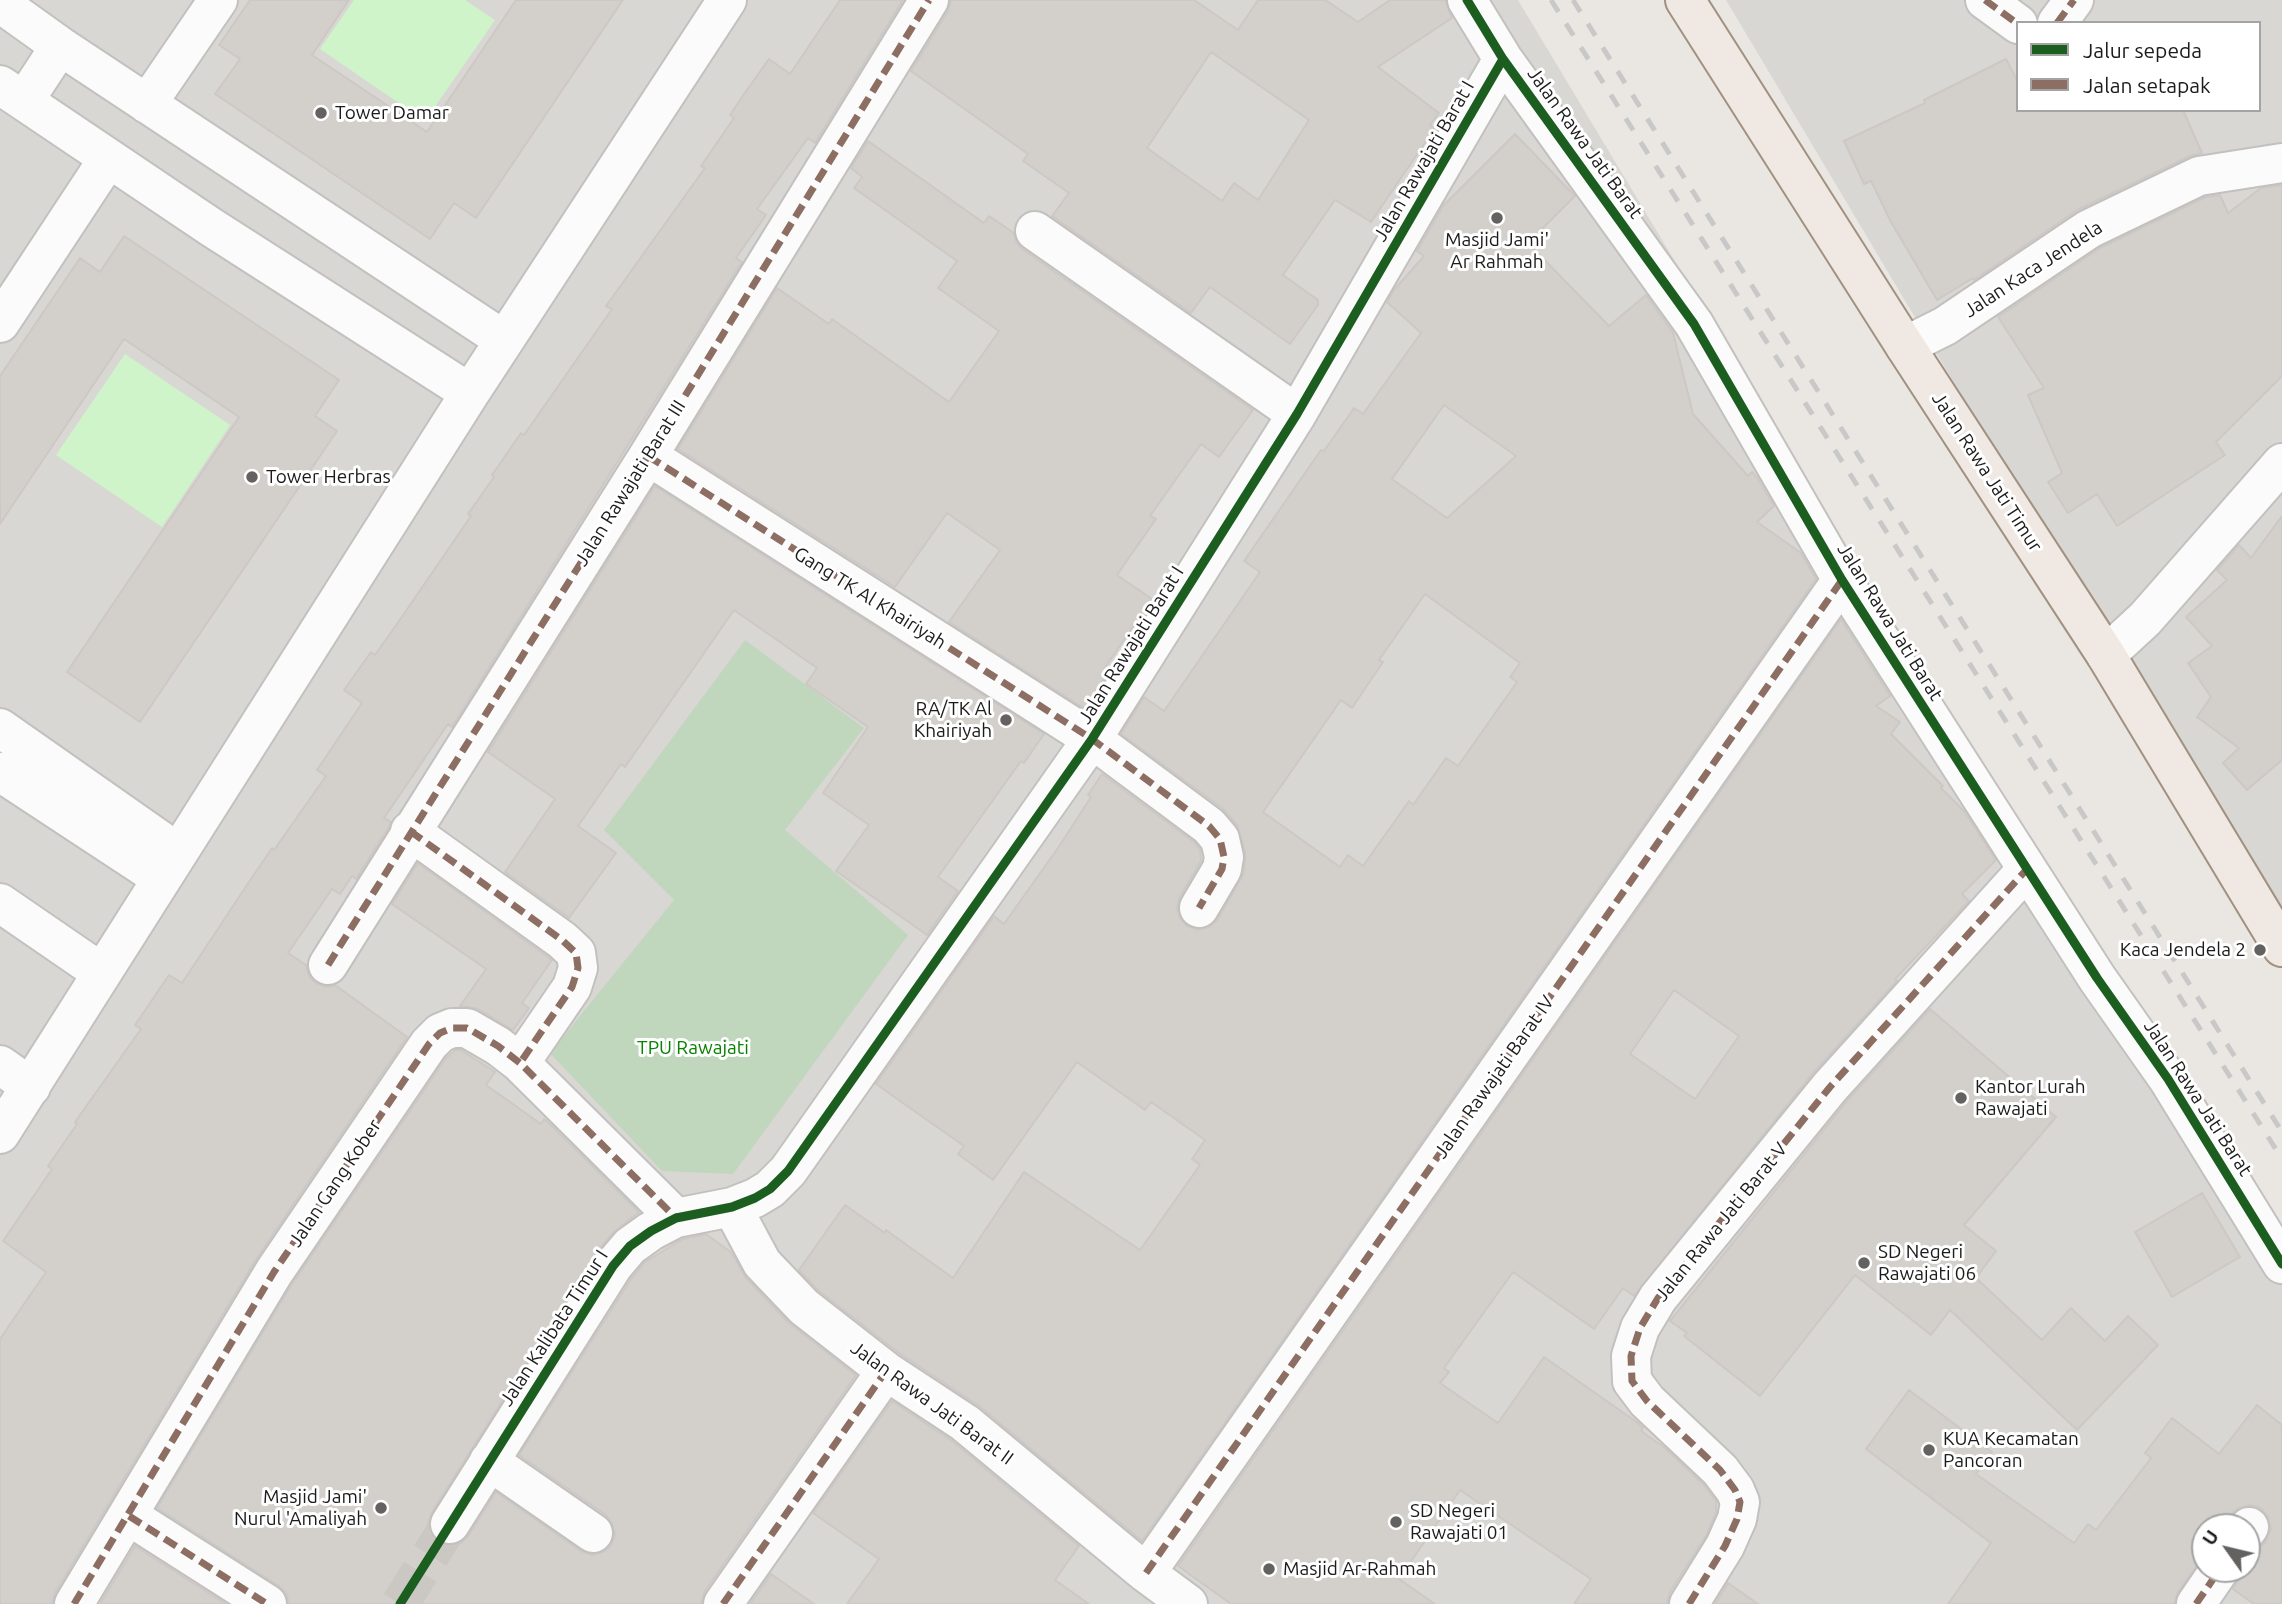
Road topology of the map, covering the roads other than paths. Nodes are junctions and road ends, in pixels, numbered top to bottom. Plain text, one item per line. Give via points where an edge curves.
1 (218, 0) edge
2 (727, 0) edge
3 (929, 0) edge
4 (1467, 0) edge
5 (1685, 0) edge
6 (1985, 0) edge
7 (2074, 0) edge
8 (0, 4) edge
9 (2058, 21) edge
10 (2016, 23) edge
11 (60, 46) junction
12 (1503, 59) junction
13 (12, 93) edge
14 (146, 104) junction
15 (108, 159) junction
16 (2282, 163) edge
17 (1035, 231) dead end
18 (0, 323) edge
19 (505, 340) junction
20 (1905, 346) junction
21 (470, 393) junction
22 (1297, 414) junction
23 (648, 456) junction
24 (2282, 463) edge
25 (1842, 580) junction
26 (2106, 655) junction
27 (0, 728) edge
28 (1092, 738) junction
29 (0, 772) edge
30 (410, 831) junction
31 (169, 865) junction
32 (2027, 869) junction
33 (0, 903) edge
34 (1199, 908) dead end
35 (2282, 947) edge
36 (328, 965) dead end
37 (102, 974) junction
38 (520, 1063) junction
39 (0, 1065) edge
40 (31, 1087) junction
41 (0, 1134) edge
42 (732, 1207) junction
43 (676, 1218) junction
44 (2282, 1264) edge
45 (886, 1371) junction
46 (489, 1461) junction
47 (129, 1516) junction
48 (450, 1524) tunnel mouth
49 (593, 1533) dead end
50 (1146, 1573) junction
51 (2210, 1583) edge
52 (74, 1604) edge
53 (267, 1604) edge
54 (723, 1604) edge
55 (1188, 1604) edge
56 (1689, 1604) edge
57 (2196, 1604) edge

1 - 14 street
2 - 19 street
3 - 23 street, Jalan Rawajati Barat III
4 - 12 street, Jalan Rawa Jati Barat
5 - 20 main road, Jalan Rawa Jati Timur
6 - 10 street
7 - 9 street
8 - 11 street
11 - 13 street
11 - 14 street
12 - 22 street, Jalan Rawajati Barat I
12 - 25 street, Jalan Rawa Jati Barat via 1694,324
13 - 15 street
14 - 19 street
15 - 18 street
15 - 21 street
16 - 20 street, Jalan Kaca Jendela via 2199,176 2089,229 1945,326
17 - 22 street
19 - 21 street
20 - 26 main road, Jalan Rawa Jati Timur
21 - 31 street
22 - 28 street, Jalan Rawajati Barat I
23 - 28 street, Gang TK Al Khairiyah
23 - 30 street, Jalan Rawajati Barat III
24 - 26 street via 2145,619
25 - 32 street, Jalan Rawa Jati Barat
25 - 50 street, Jalan Rawajati Barat IV
26 - 35 main road, Jalan Rawa Jati Timur
27 - 31 street
28 - 34 street, Gang TK Al Khairiyah via 1220,839 1222,869
28 - 42 street, Jalan Rawajati Barat I via 788,1171 770,1189
29 - 31 street
30 - 36 street, Jalan Rawajati Barat III
30 - 38 street via 576,953 579,968 572,987
31 - 37 street
32 - 44 street, Jalan Rawa Jati Barat via 2168,1079
32 - 56 street, Jalan Rawa Jati Barat V via 1830,1087 1658,1298 1640,1328 1631,1356 1632,1381 1720,1471 1740,1502 1725,1546
33 - 37 street
37 - 40 street
38 - 43 street, Jalan Gang Kober
38 - 47 street, Jalan Gang Kober via 467,1028 440,1033 429,1044 274,1272
39 - 40 street
40 - 41 street
42 - 43 street, Jalan Kalibata Timur I
42 - 45 street, Jalan Rawa Jati Barat II via 762,1263 778,1282
43 - 46 street, Jalan Kalibata Timur I via 630,1246 613,1266
45 - 50 street, Jalan Rawa Jati Barat II via 965,1423
45 - 54 street
46 - 48 street, Jalan Kalibata Timur I
46 - 49 street
47 - 52 street, Jalan Gang Kober
47 - 53 street
50 - 55 street, Jalan Rawa Jati Barat II
51 - 57 street

